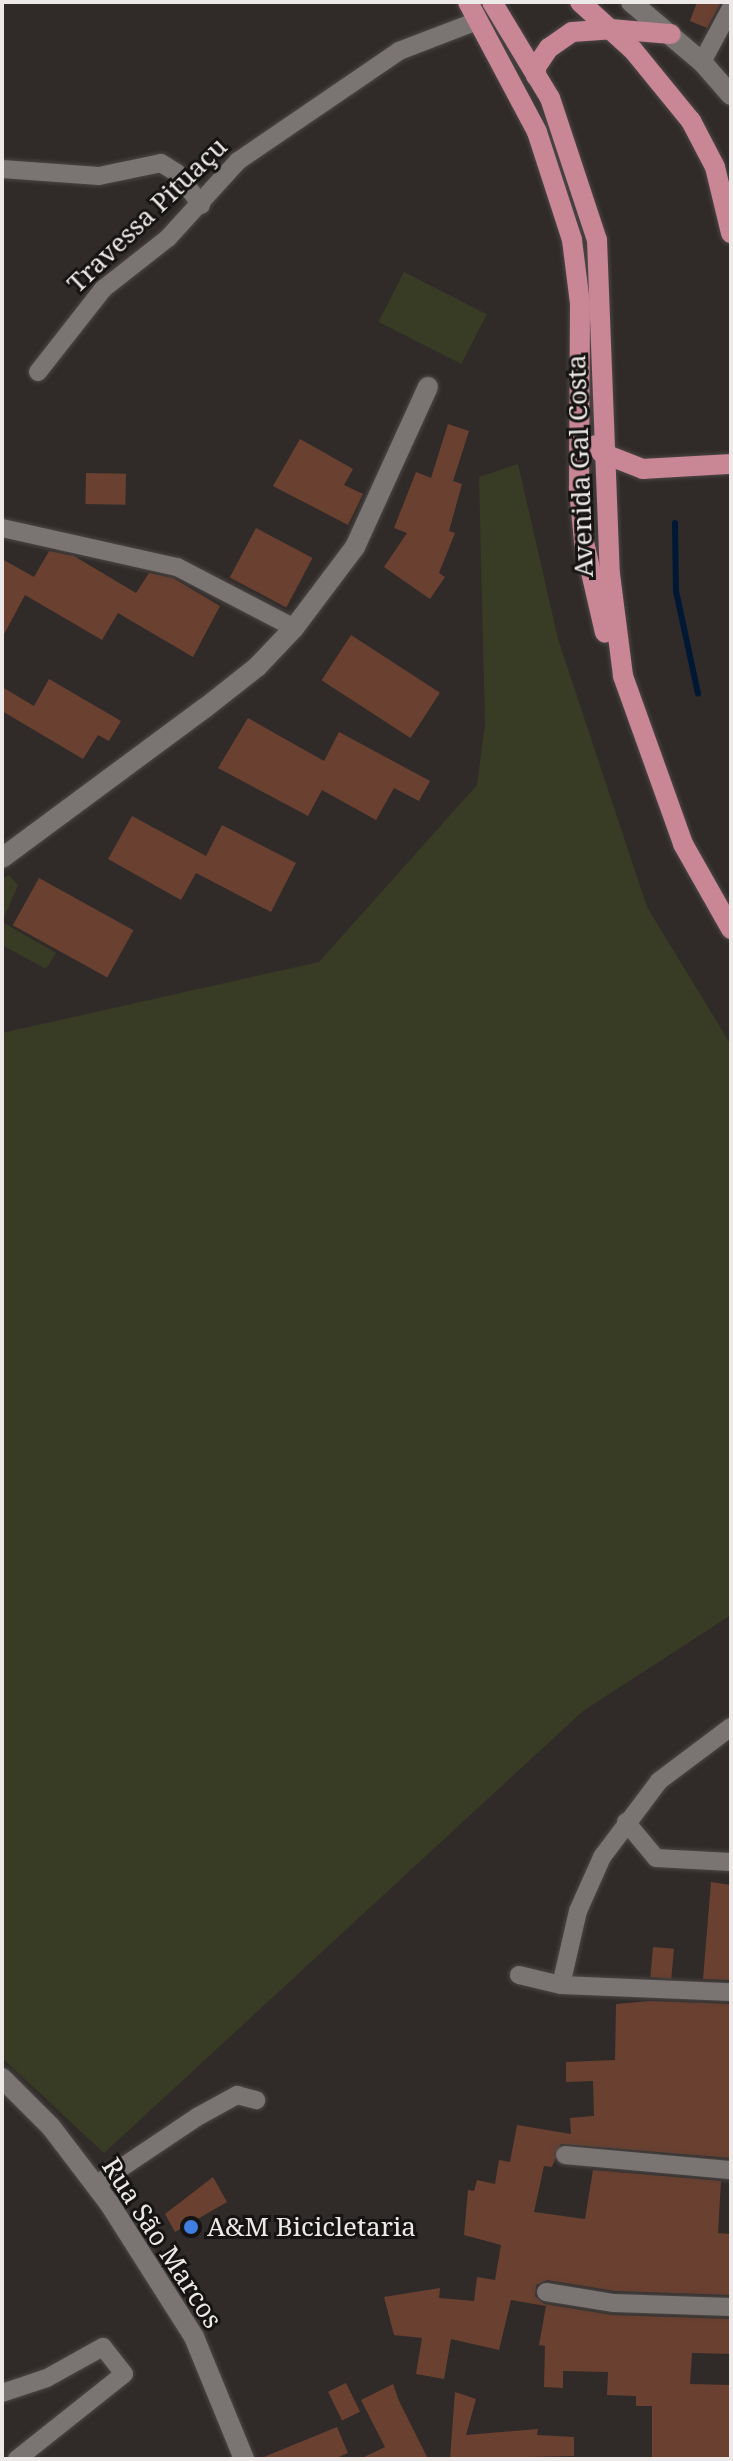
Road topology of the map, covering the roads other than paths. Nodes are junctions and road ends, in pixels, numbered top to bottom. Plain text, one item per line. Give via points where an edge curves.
1 (492, 2) edge
2 (580, 2) edge
3 (631, 2) edge
4 (731, 8) edge
5 (472, 11) edge
6 (611, 29) junction
7 (671, 34) junction
8 (702, 62) junction
9 (536, 67) junction
10 (731, 95) edge
11 (537, 132) junction
12 (2, 169) edge
13 (201, 205) junction
14 (731, 233) edge
15 (38, 372) dead end
16 (428, 387) dead end
17 (579, 409) junction
18 (602, 453) junction
19 (731, 464) edge
20 (2, 528) edge
21 (294, 628) junction
22 (623, 676) junction
23 (2, 858) edge
24 (731, 929) edge
25 (731, 1727) edge
26 (626, 1822) junction
27 (731, 1862) edge
28 (519, 1975) dead end
29 (561, 1985) junction
30 (731, 1992) edge
31 (2, 2078) edge
32 (256, 2100) dead end
33 (565, 2155) dead end
34 (731, 2170) edge
35 (97, 2184) junction
36 (546, 2292) dead end
37 (731, 2307) edge
38 (2, 2393) edge
39 (17, 2459) edge
40 (244, 2459) edge

1 - 9 main road, Avenida Gal Costa
2 - 6 main road
3 - 7 street
4 - 8 street
5 - 11 main road
5 - 13 street, Travessa Pituaçu via 389,58 238,161 219,176
6 - 7 main road
6 - 9 main road via 572,32 549,48
6 - 14 main road via 691,121 715,167
7 - 8 street
8 - 10 street
9 - 11 main road
9 - 18 main road, Avenida Gal Costa via 572,155 597,240
11 - 17 main road via 572,240 580,303
12 - 13 street via 99,176 161,163 177,173
13 - 15 street, Travessa Pituaçu via 153,252 120,271
16 - 21 street via 355,547
17 - 18 main road
17 - 22 main road via 584,542 608,647
18 - 19 main road via 643,469
18 - 22 main road, Avenida Gal Costa
20 - 21 street via 177,567
21 - 23 street via 257,667 205,708
22 - 24 main road, Avenida Gal Costa via 683,844
25 - 26 street via 659,1781
26 - 27 street via 656,1858
26 - 29 street via 588,1881
28 - 29 street
29 - 30 street
31 - 35 street, Rua São Marcos
32 - 35 street via 237,2095
33 - 34 street
35 - 40 street, Rua São Marcos via 194,2337
36 - 37 street via 614,2303
38 - 39 street via 47,2378 105,2347 124,2374

